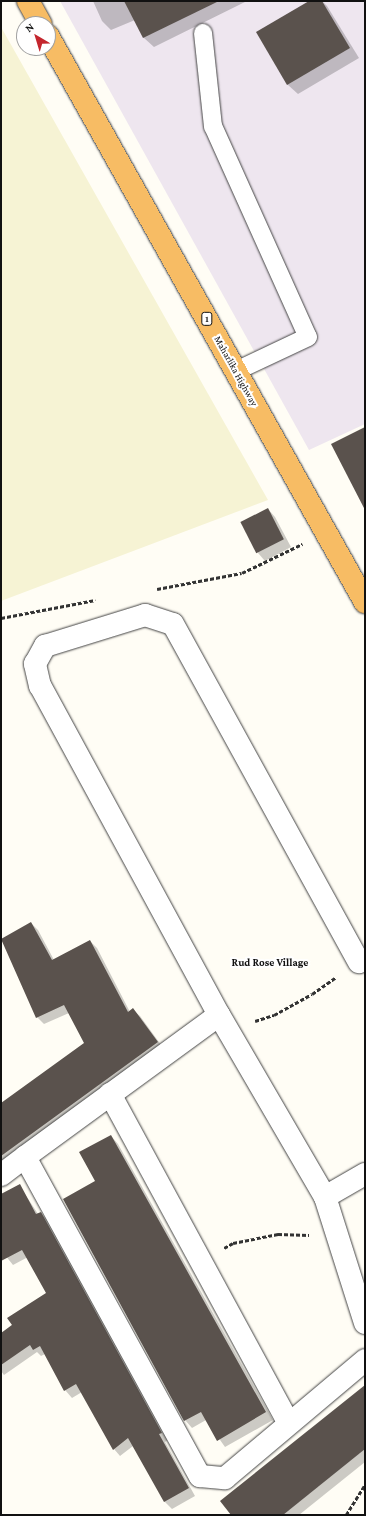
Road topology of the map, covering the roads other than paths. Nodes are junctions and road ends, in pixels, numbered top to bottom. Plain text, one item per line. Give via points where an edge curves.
1 (28, 1) edge
2 (36, 16) edge
3 (203, 33) dead end
4 (56, 50) edge
5 (236, 371) junction
6 (365, 602) edge
7 (363, 965) edge
8 (223, 1022) junction
9 (110, 1094) junction
10 (25, 1157) junction
11 (1, 1174) edge
12 (365, 1174) edge
13 (325, 1197) junction
14 (365, 1323) edge
15 (365, 1360) edge
16 (288, 1422) junction

1 - 2 highway
3 - 5 lane via 213,126 308,338
4 - 5 highway, Maharlika Highway / 1
5 - 6 highway, Maharlika Highway / 1
7 - 8 street via 173,624 145,615 45,646 35,664 40,686
8 - 9 street
8 - 13 street
9 - 10 street
9 - 16 street
10 - 11 street
10 - 16 street via 200,1476 225,1478
12 - 13 street
13 - 14 street
15 - 16 street

